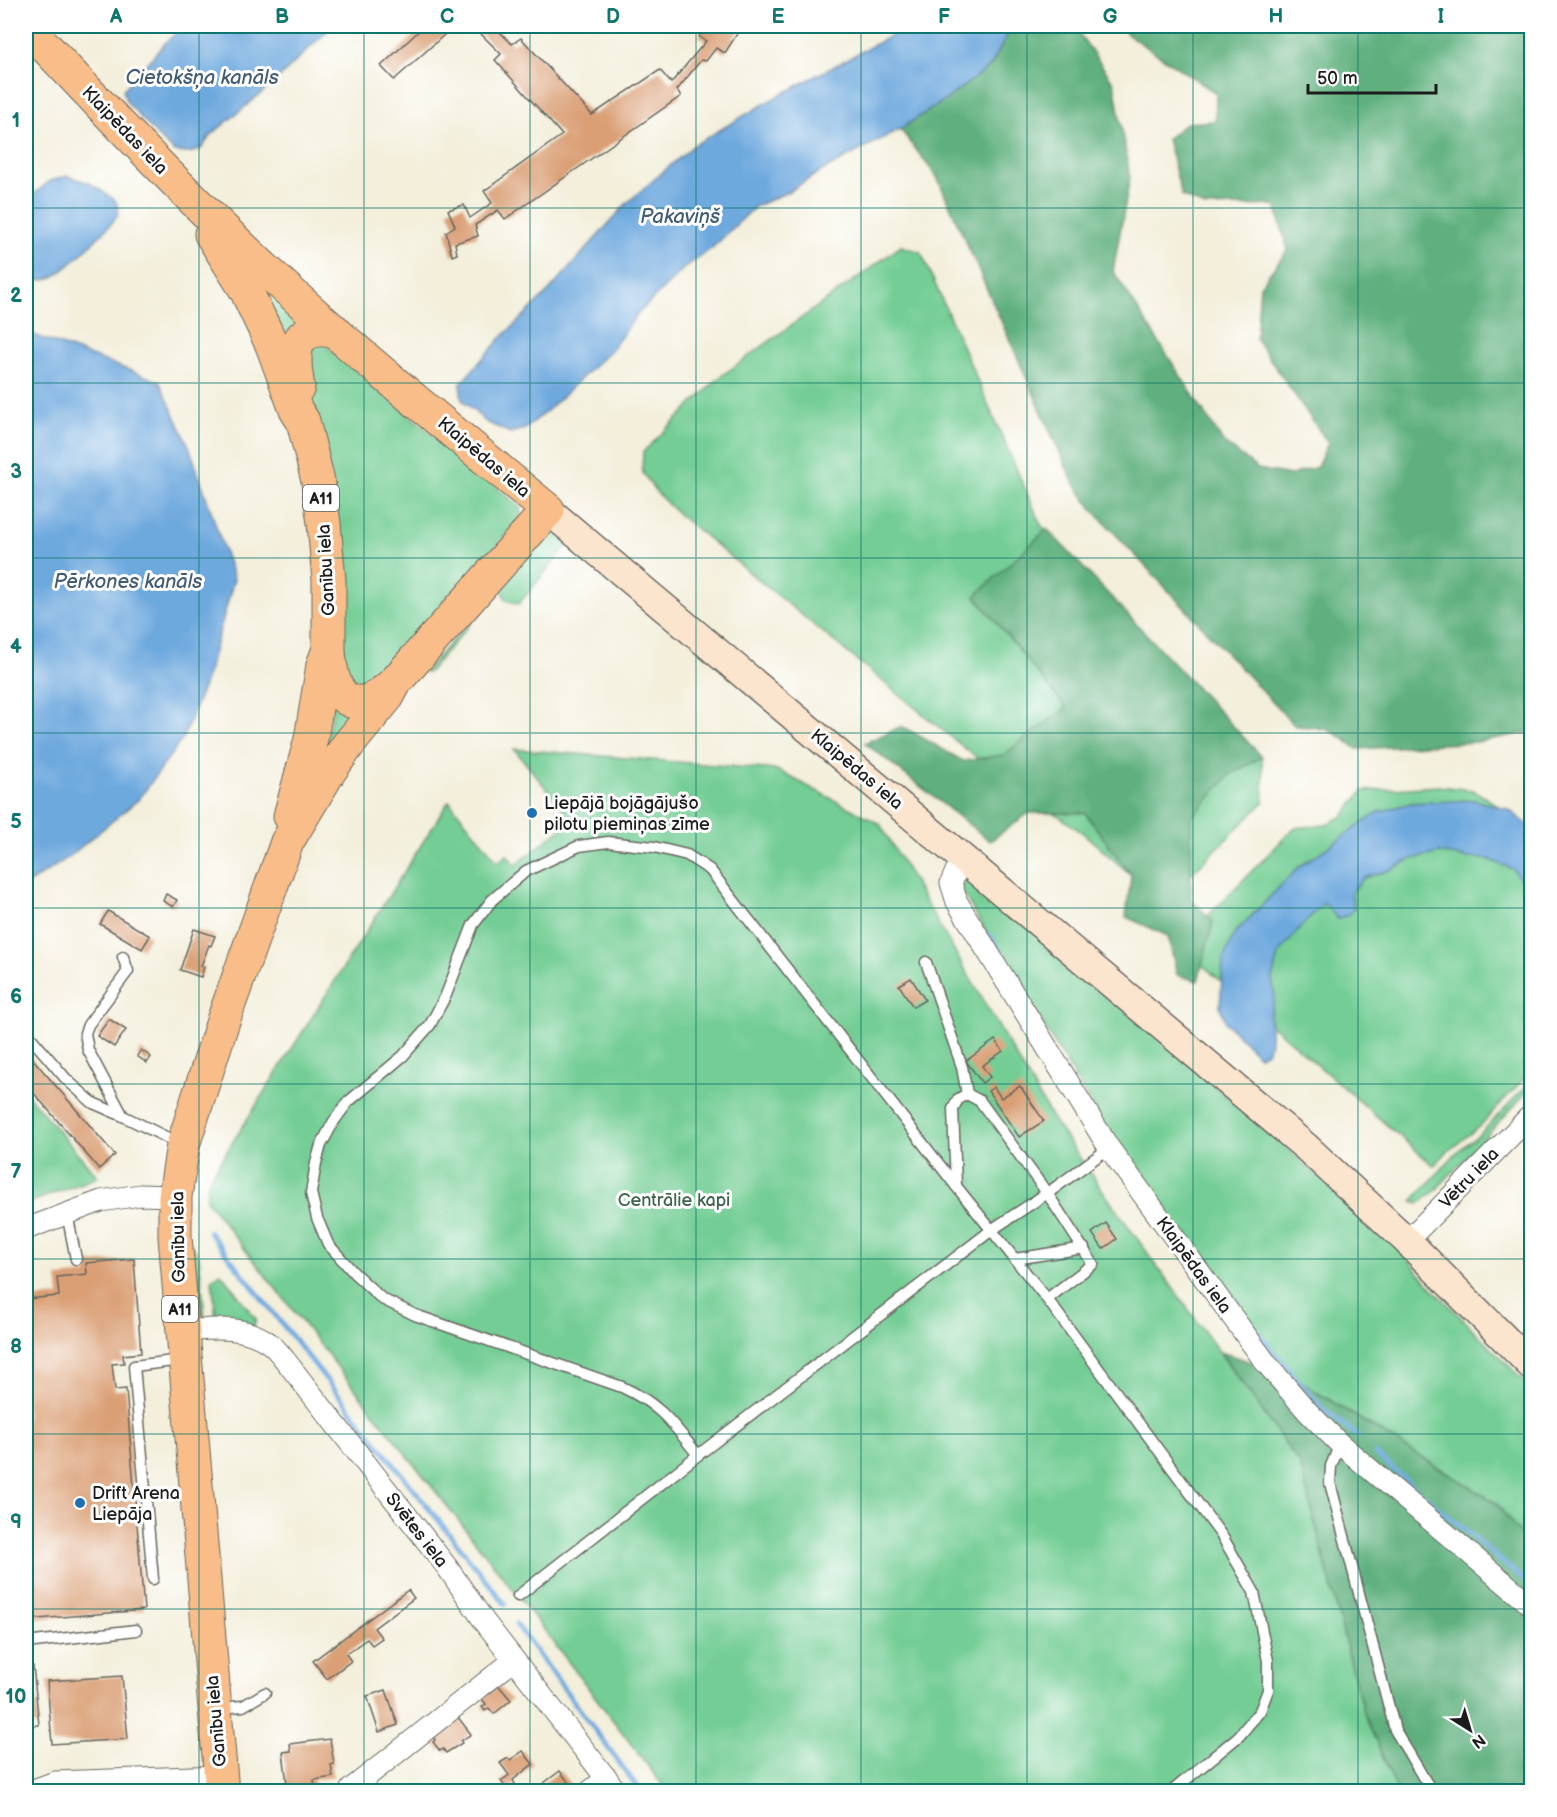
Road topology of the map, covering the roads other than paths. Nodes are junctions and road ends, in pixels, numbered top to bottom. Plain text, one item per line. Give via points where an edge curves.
1 (26, 26) edge
2 (176, 183) junction
3 (335, 331) junction
4 (303, 421) junction
5 (548, 510) junction
6 (329, 649) junction
7 (396, 681) junction
8 (287, 842) junction
9 (968, 861) junction
10 (123, 957) dead end
11 (926, 962) dead end
12 (26, 1032) edge
13 (968, 1094) junction
14 (1532, 1114) edge
15 (123, 1116) junction
16 (183, 1145) junction
17 (1109, 1148) junction
18 (956, 1186) junction
19 (1047, 1193) junction
20 (175, 1196) junction
21 (68, 1213) junction
22 (26, 1229) edge
23 (993, 1229) junction
24 (1407, 1241) junction
25 (1084, 1248) junction
26 (76, 1259) dead end
27 (1016, 1259) junction
28 (1047, 1299) junction
29 (183, 1345) junction
30 (1532, 1366) edge
31 (1340, 1444) junction
32 (698, 1455) junction
33 (153, 1580) dead end
34 (518, 1596) dead end
35 (1532, 1606) edge
36 (136, 1630) dead end
37 (26, 1643) edge
38 (514, 1660) junction
39 (265, 1693) dead end
40 (215, 1708) junction
41 (221, 1784) edge
42 (612, 1784) edge
43 (351, 1789) dead end
44 (28, 1791) edge
45 (589, 1791) edge
46 (1171, 1791) edge
47 (1432, 1791) edge

1 - 2 highway, Klaipēdas iela / A11
2 - 3 highway, Klaipēdas iela / A11
2 - 4 highway, Ganību iela / A11 via 246,290
3 - 4 highway via 318,328 297,343 295,371
3 - 5 highway, Klaipēdas iela / A11
4 - 6 highway, Ganību iela / A11 via 324,523
5 - 7 highway, Ganību iela / A11
5 - 9 main road, Klaipēdas iela
6 - 7 highway via 334,681 346,698 361,703 379,697
6 - 8 highway, Ganību iela / A11 via 311,739 286,829
7 - 8 highway, Ganību iela / A11 via 329,772
8 - 16 highway, Ganību iela / A11
9 - 17 street, Klaipēdas iela via 957,869 951,883 957,902
9 - 24 main road, Klaipēdas iela via 1306,1147
10 - 15 lane via 128,971 85,1033 87,1050
11 - 13 lane
12 - 15 lane via 67,1080 93,1103
13 - 18 lane via 957,1099 953,1109
13 - 19 lane via 980,1101
14 - 24 street, Vētru iela
15 - 16 lane
16 - 20 highway, Ganību iela / A11
17 - 19 lane
17 - 31 street, Klaipēdas iela via 1266,1363
18 - 23 lane
18 - 32 lane via 728,891 710,870 687,855 608,842 579,846 526,871 492,900 474,925 430,1025 403,1056 348,1102 334,1121 316,1163 311,1193 317,1218 328,1244 382,1299 415,1315 643,1396 661,1410
19 - 23 lane
19 - 25 lane
20 - 21 street via 140,1195 101,1201
20 - 29 highway, Ganību iela / A11
21 - 22 street
21 - 26 lane
23 - 27 lane
23 - 32 lane
24 - 30 main road, Klaipēdas iela
25 - 27 lane
25 - 28 lane via 1093,1264
27 - 28 lane
28 - 46 lane via 1222,1536 1254,1592 1268,1661 1268,1690 1260,1711 1239,1736
29 - 33 lane via 134,1366
29 - 38 street, Svētes iela via 229,1328 269,1343 447,1567
29 - 40 highway, Ganību iela / A11
31 - 35 street, Klaipēdas iela
31 - 47 lane via 1331,1466 1330,1483 1395,1730
32 - 34 lane
36 - 37 lane
38 - 42 street, Svētes iela
38 - 43 street
39 - 40 lane via 243,1706
40 - 41 highway, Ganību iela / A11
41 - 44 street via 55,1782
42 - 45 street

